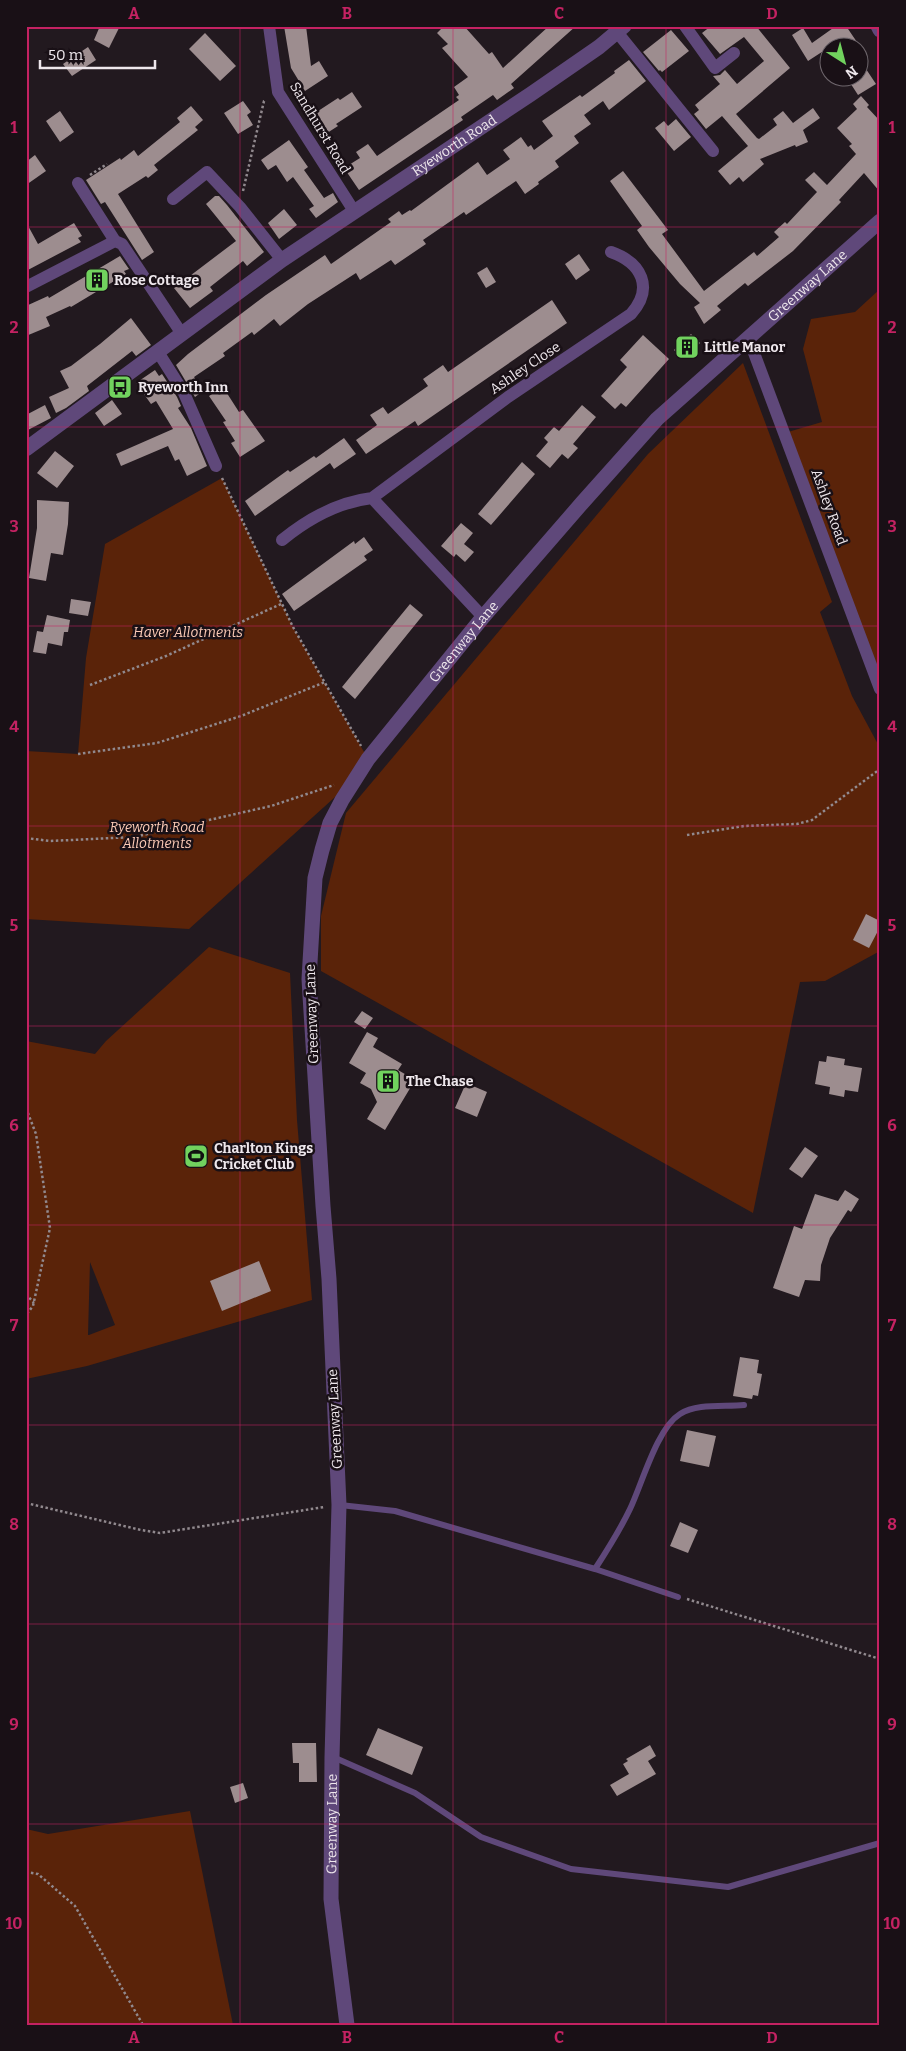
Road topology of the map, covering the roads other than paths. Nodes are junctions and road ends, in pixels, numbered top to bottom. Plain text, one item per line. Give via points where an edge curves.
1 (269, 26) edge
2 (684, 26) edge
3 (878, 26) edge
4 (621, 29) edge
5 (880, 30) edge
6 (734, 53) dead end
7 (713, 150) dead end
8 (78, 183) road end
9 (173, 199) dead end
10 (354, 211) junction
11 (880, 222) edge
12 (115, 241) junction
13 (611, 252) dead end
14 (282, 260) junction
15 (26, 287) edge
16 (182, 334) junction
17 (748, 337) junction
18 (158, 352) junction
19 (26, 449) edge
20 (216, 466) road end
21 (372, 498) junction
22 (282, 540) dead end
23 (483, 617) junction
24 (880, 689) edge
25 (744, 1405) dead end
26 (339, 1505) junction
27 (595, 1569) junction
28 (678, 1597) road end
29 (332, 1757) junction
30 (880, 1843) edge
31 (347, 2025) edge

1 - 10 street, Sandhurst Road via 278,92
2 - 6 street via 715,68
3 - 5 street
4 - 7 street
4 - 10 street, Ryeworth Road via 531,94
8 - 12 street
9 - 14 street via 207,172
10 - 14 street, Ryeworth Road
11 - 17 street, Greenway Lane
12 - 15 street
12 - 16 street via 122,244
13 - 21 street, Ashley Close via 635,265 642,278 644,292 631,314 508,397
14 - 16 street, Ryeworth Road
16 - 18 street, Ryeworth Road
17 - 23 street, Greenway Lane via 657,419
17 - 24 street, Ashley Road
18 - 19 street, Ryeworth Road
18 - 20 street via 184,393
21 - 22 street, Ashley Close via 332,508 308,520
21 - 23 street
23 - 26 street, Greenway Lane via 355,779 330,823 315,878 309,979
25 - 27 lane via 693,1409 672,1420 660,1439 621,1526
26 - 27 lane via 395,1511
26 - 29 street, Greenway Lane
27 - 28 lane
29 - 30 lane via 415,1793 481,1837 571,1869 728,1887
29 - 31 street, Greenway Lane via 331,1899

